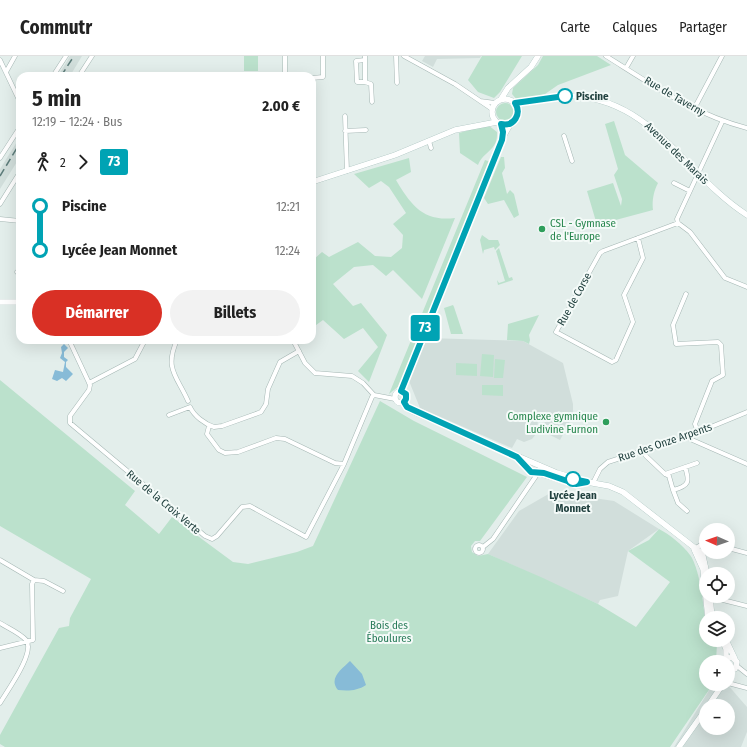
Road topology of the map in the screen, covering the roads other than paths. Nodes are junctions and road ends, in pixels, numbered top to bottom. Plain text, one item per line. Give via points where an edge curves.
1 (15, 56) edge
2 (66, 56) edge
3 (92, 56) edge
4 (284, 56) edge
5 (323, 56) edge
6 (396, 56) edge
7 (404, 56) edge
8 (538, 56) edge
9 (606, 56) edge
10 (633, 56) edge
11 (722, 56) edge
12 (365, 58) edge
13 (0, 60) edge
14 (626, 68) junction
15 (6, 72) junction
16 (56, 72) edge
17 (82, 72) edge
18 (285, 72) edge
19 (316, 78) edge
20 (365, 82) junction
21 (397, 83) dead end
22 (510, 87) junction
23 (16, 93) edge
24 (501, 99) junction
25 (480, 101) junction
26 (530, 101) junction
27 (372, 102) dead end
28 (513, 102) junction
29 (495, 103) junction
30 (694, 109) junction
31 (492, 112) junction
32 (518, 112) junction
33 (345, 116) dead end
34 (722, 122) junction
35 (499, 123) junction
36 (511, 123) junction
37 (475, 126) junction
38 (747, 128) edge
39 (366, 130) dead end
40 (345, 132) junction
41 (16, 133) edge
42 (564, 136) dead end
43 (504, 137) junction
44 (429, 141) junction
45 (431, 148) dead end
46 (0, 158) edge
47 (572, 161) dead end
48 (347, 171) junction
49 (698, 175) junction
50 (16, 178) edge
51 (316, 181) edge
52 (674, 183) dead end
53 (690, 191) junction
54 (0, 204) edge
55 (747, 215) edge
56 (0, 219) edge
57 (16, 221) edge
58 (678, 223) junction
59 (638, 238) junction
60 (747, 287) edge
61 (686, 294) dead end
62 (0, 302) edge
63 (16, 302) edge
64 (71, 344) edge
65 (143, 344) edge
66 (175, 344) edge
67 (295, 344) edge
68 (299, 351) junction
69 (89, 382) junction
70 (401, 391) junction
71 (374, 395) junction
72 (395, 399) junction
73 (188, 401) dead end
74 (404, 402) junction
75 (747, 412) edge
76 (169, 415) dead end
77 (209, 426) junction
78 (698, 432) junction
79 (688, 436) junction
80 (643, 450) junction
81 (517, 457) junction
82 (697, 463) dead end
83 (344, 464) junction
84 (535, 464) junction
85 (747, 464) edge
86 (685, 467) junction
87 (529, 471) junction
88 (538, 472) junction
89 (665, 474) junction
90 (532, 480) junction
91 (590, 483) junction
92 (673, 490) junction
93 (687, 511) dead end
94 (699, 545) edge
95 (483, 547) dead end
96 (694, 549) junction
97 (735, 550) edge
98 (747, 553) edge
99 (0, 560) edge
100 (703, 567) edge
101 (705, 567) edge
102 (34, 580) junction
103 (63, 591) dead end
104 (733, 603) edge
105 (747, 606) edge
106 (0, 623) edge
107 (27, 641) junction
108 (0, 648) edge
109 (735, 659) edge
110 (737, 666) junction
111 (735, 669) edge
112 (747, 674) edge
113 (735, 685) edge
114 (747, 688) edge
115 (0, 703) edge
116 (699, 719) edge
117 (679, 747) edge

1 - 15 street
2 - 16 street
3 - 17 street
4 - 18 street
5 - 19 street via 323,77
6 - 21 street
7 - 25 street
8 - 22 main road via 531,68
9 - 14 street, Rue de Taverny
10 - 14 street
11 - 30 street
12 - 20 street
12 - 20 street via 356,61 357,82
13 - 15 street
14 - 30 street, Rue de Taverny
15 - 23 street
20 - 27 street via 371,84
22 - 24 main road
22 - 28 main road
24 - 28 main road
24 - 29 main road
25 - 29 street
25 - 31 street
26 - 28 main road, Avenue des Marais
26 - 32 main road
26 - 49 main road, Avenue des Marais via 553,96 576,96 619,108 648,124
28 - 32 main road
29 - 31 main road
30 - 34 street, Rue de Taverny
31 - 35 main road
31 - 37 main road
32 - 36 main road via 516,119
33 - 40 street
34 - 38 street, Rue de Taverny
34 - 49 street
35 - 36 main road
35 - 37 main road
35 - 43 main road
36 - 43 main road
37 - 44 main road via 454,130
39 - 40 street
40 - 48 street
41 - 46 street
42 - 47 street
43 - 70 main road
44 - 45 street
44 - 48 main road
48 - 51 main road
49 - 53 street
49 - 55 main road, Avenue des Marais
50 - 54 street
52 - 53 street
53 - 58 street via 677,219
56 - 57 street
58 - 59 street, Rue de Corse
58 - 60 street via 690,232 725,278
59 - 59 street, Rue de Corse via 600,253 556,332 612,362 616,360 633,322 624,295 643,258
61 - 78 street via 673,325 674,342 680,345 718,342 721,345 724,366 723,375 712,380 695,424
62 - 63 main road
64 - 69 street
65 - 69 street via 135,360
66 - 73 street via 170,365
67 - 68 street
68 - 71 street via 305,363 314,372 352,376
68 - 77 street via 280,362 261,412 222,426
69 - 83 street, Rue de la Croix Verte via 88,390 71,413 69,419 73,426 205,536 212,539 246,505 306,538
70 - 72 main road via 395,394
70 - 74 main road via 406,394
71 - 72 street
71 - 83 street, Rue de la Croix Verte
72 - 74 main road
74 - 81 main road via 412,411
75 - 78 street, Rue des Onze Arpents
76 - 77 street via 190,407 193,413
77 - 83 street via 206,434 219,450 225,453 238,452 276,438 285,439 335,464
78 - 79 street, Rue des Onze Arpents
79 - 80 street, Rue des Onze Arpents
79 - 85 street
80 - 89 street
80 - 91 street, Rue des Onze Arpents via 608,462
81 - 84 main road
81 - 87 main road
82 - 86 street
84 - 87 main road via 528,464
84 - 88 main road via 540,469
84 - 91 main road
86 - 89 street
86 - 92 street via 689,477 686,484 683,488
87 - 88 main road
87 - 90 street
88 - 90 street
88 - 91 main road via 568,482
89 - 92 street via 669,476
90 - 95 street via 493,539
91 - 96 main road via 609,486 623,492
92 - 93 street via 678,503
94 - 96 street
96 - 100 main road
96 - 101 main road via 703,556
97 - 98 street
99 - 102 street
102 - 103 street via 44,581
102 - 107 street via 33,640
104 - 105 street
106 - 107 street
107 - 108 street
107 - 115 street via 27,658
109 - 110 main road
110 - 111 main road
110 - 112 street
113 - 114 street
116 - 117 main road

